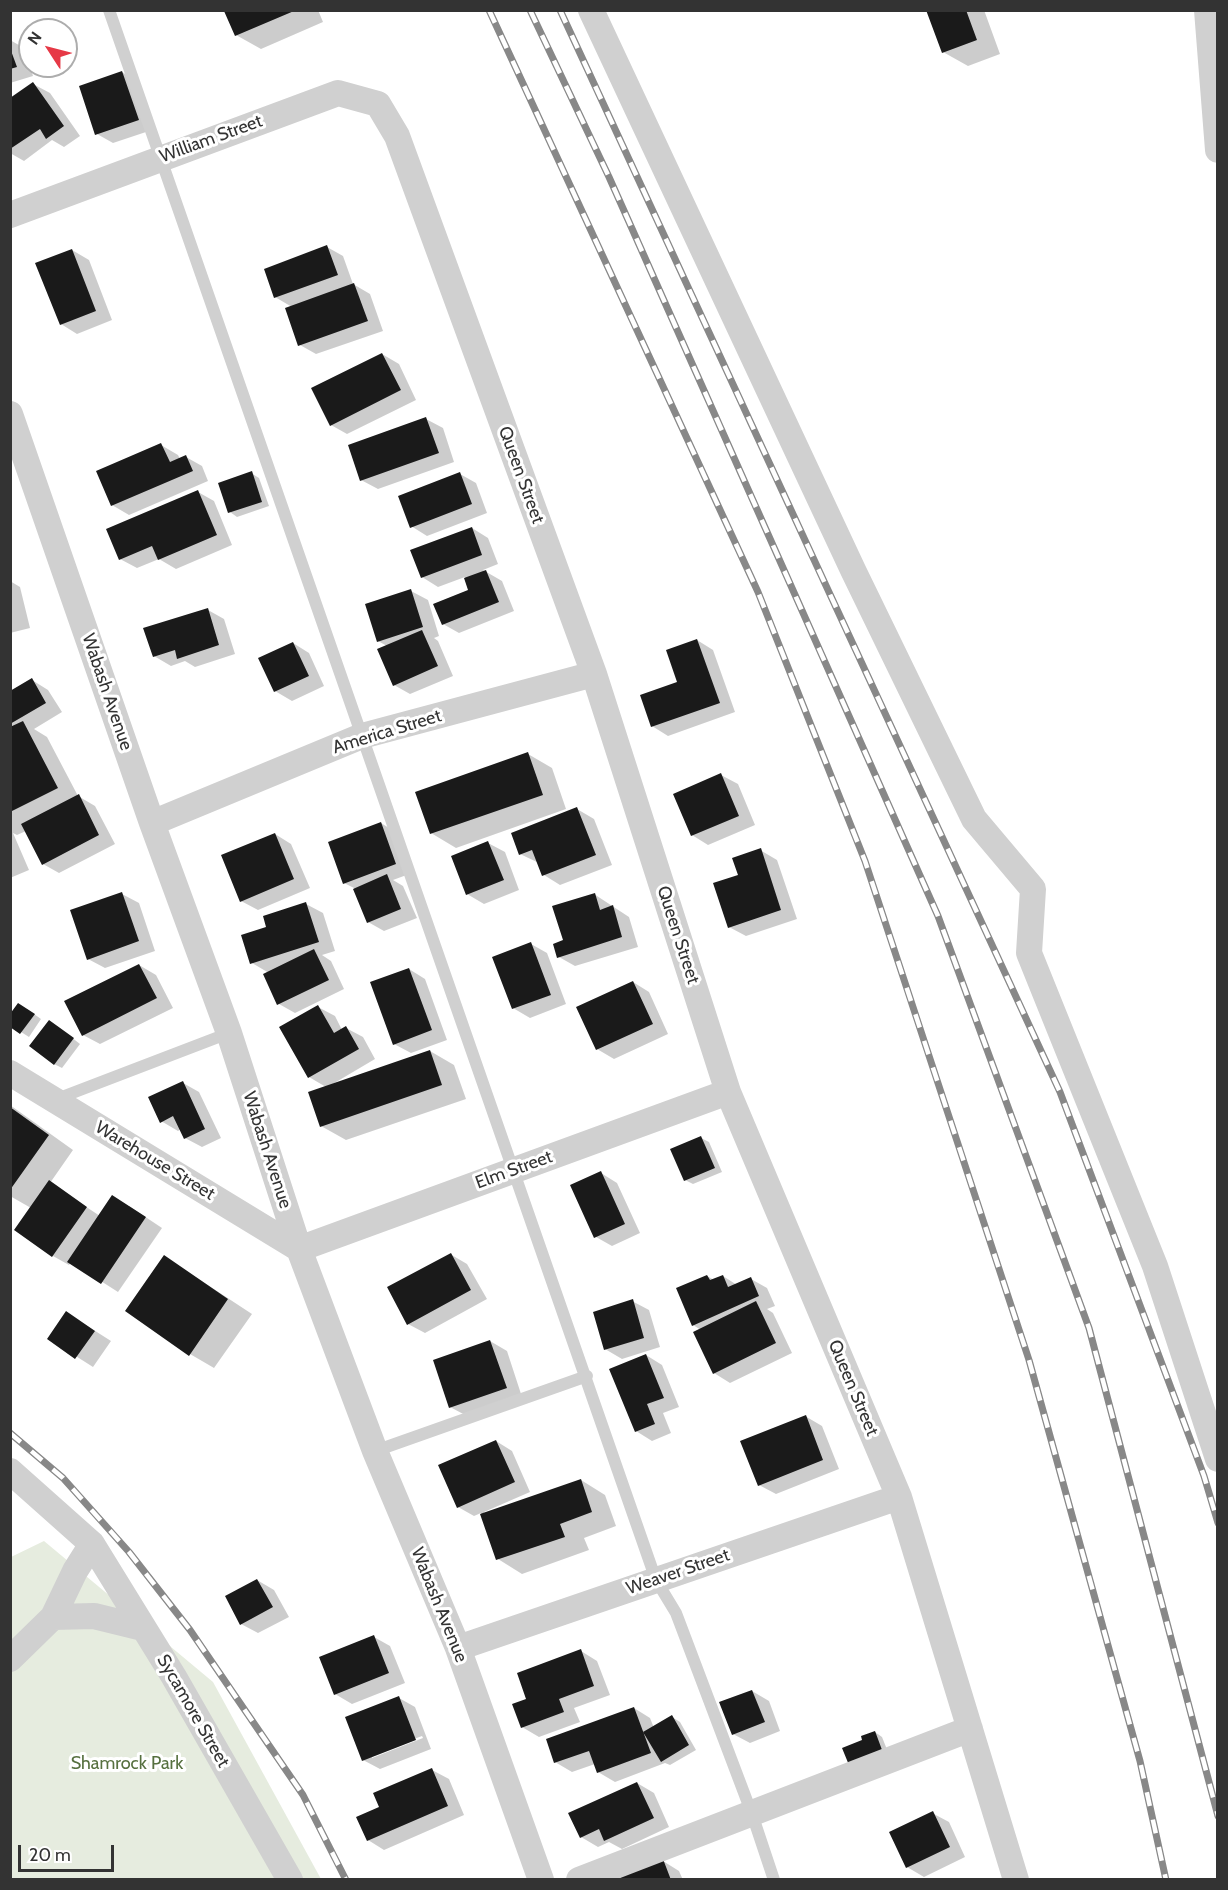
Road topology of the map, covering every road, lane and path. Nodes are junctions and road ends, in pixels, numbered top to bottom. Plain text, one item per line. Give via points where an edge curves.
1 (109, 10) edge
2 (591, 10) edge
3 (1207, 10) edge
4 (397, 136) joint
5 (1218, 150) edge
6 (161, 157) junction
7 (10, 215) edge
8 (10, 414) edge
9 (594, 674) junction
10 (363, 736) junction
11 (152, 823) junction
12 (229, 1033) junction
13 (10, 1074) edge
14 (728, 1092) junction
15 (53, 1100) junction
16 (515, 1170) junction
17 (299, 1249) junction
18 (587, 1376) junction
19 (375, 1451) junction
20 (1218, 1459) edge
21 (10, 1471) edge
22 (899, 1497) junction
23 (92, 1544) junction
24 (656, 1580) junction
25 (53, 1617) junction
26 (143, 1628) junction
27 (458, 1648) junction
28 (10, 1659) edge
29 (970, 1728) junction
30 (752, 1814) junction
31 (291, 1880) edge
32 (541, 1880) edge
33 (579, 1880) edge
34 (774, 1880) edge
35 (1016, 1880) edge

1 - 6 lane
2 - 20 street via 974,819 1033,889 1029,953 1155,1266
3 - 5 street
4 - 6 street, William Street via 378,104 338,93
4 - 9 street, Queen Street
6 - 7 street, William Street
6 - 10 lane
8 - 11 street, Wabash Avenue
9 - 10 street, America Street
9 - 14 street, Queen Street
10 - 11 street, America Street
10 - 16 lane
11 - 12 street, Wabash Avenue
12 - 15 lane
12 - 17 street, Wabash Avenue
13 - 15 street, Warehouse Street
14 - 16 street, Elm Street
14 - 22 street, Queen Street
15 - 17 street, Warehouse Street
16 - 17 street, Elm Street
16 - 18 lane
17 - 19 street, Wabash Avenue
18 - 19 lane
18 - 24 lane
19 - 27 street, Wabash Avenue
21 - 23 street, Sycamore Street
22 - 24 street, Weaver Street
22 - 29 street, Queen Street
23 - 25 street
23 - 26 street, Sycamore Street
24 - 27 street, Weaver Street
24 - 30 lane via 676,1613
25 - 26 street via 94,1616
25 - 28 street
26 - 31 street, Sycamore Street
27 - 32 street, Wabash Avenue
29 - 30 street
29 - 35 street, Queen Street
30 - 33 street
30 - 34 lane

